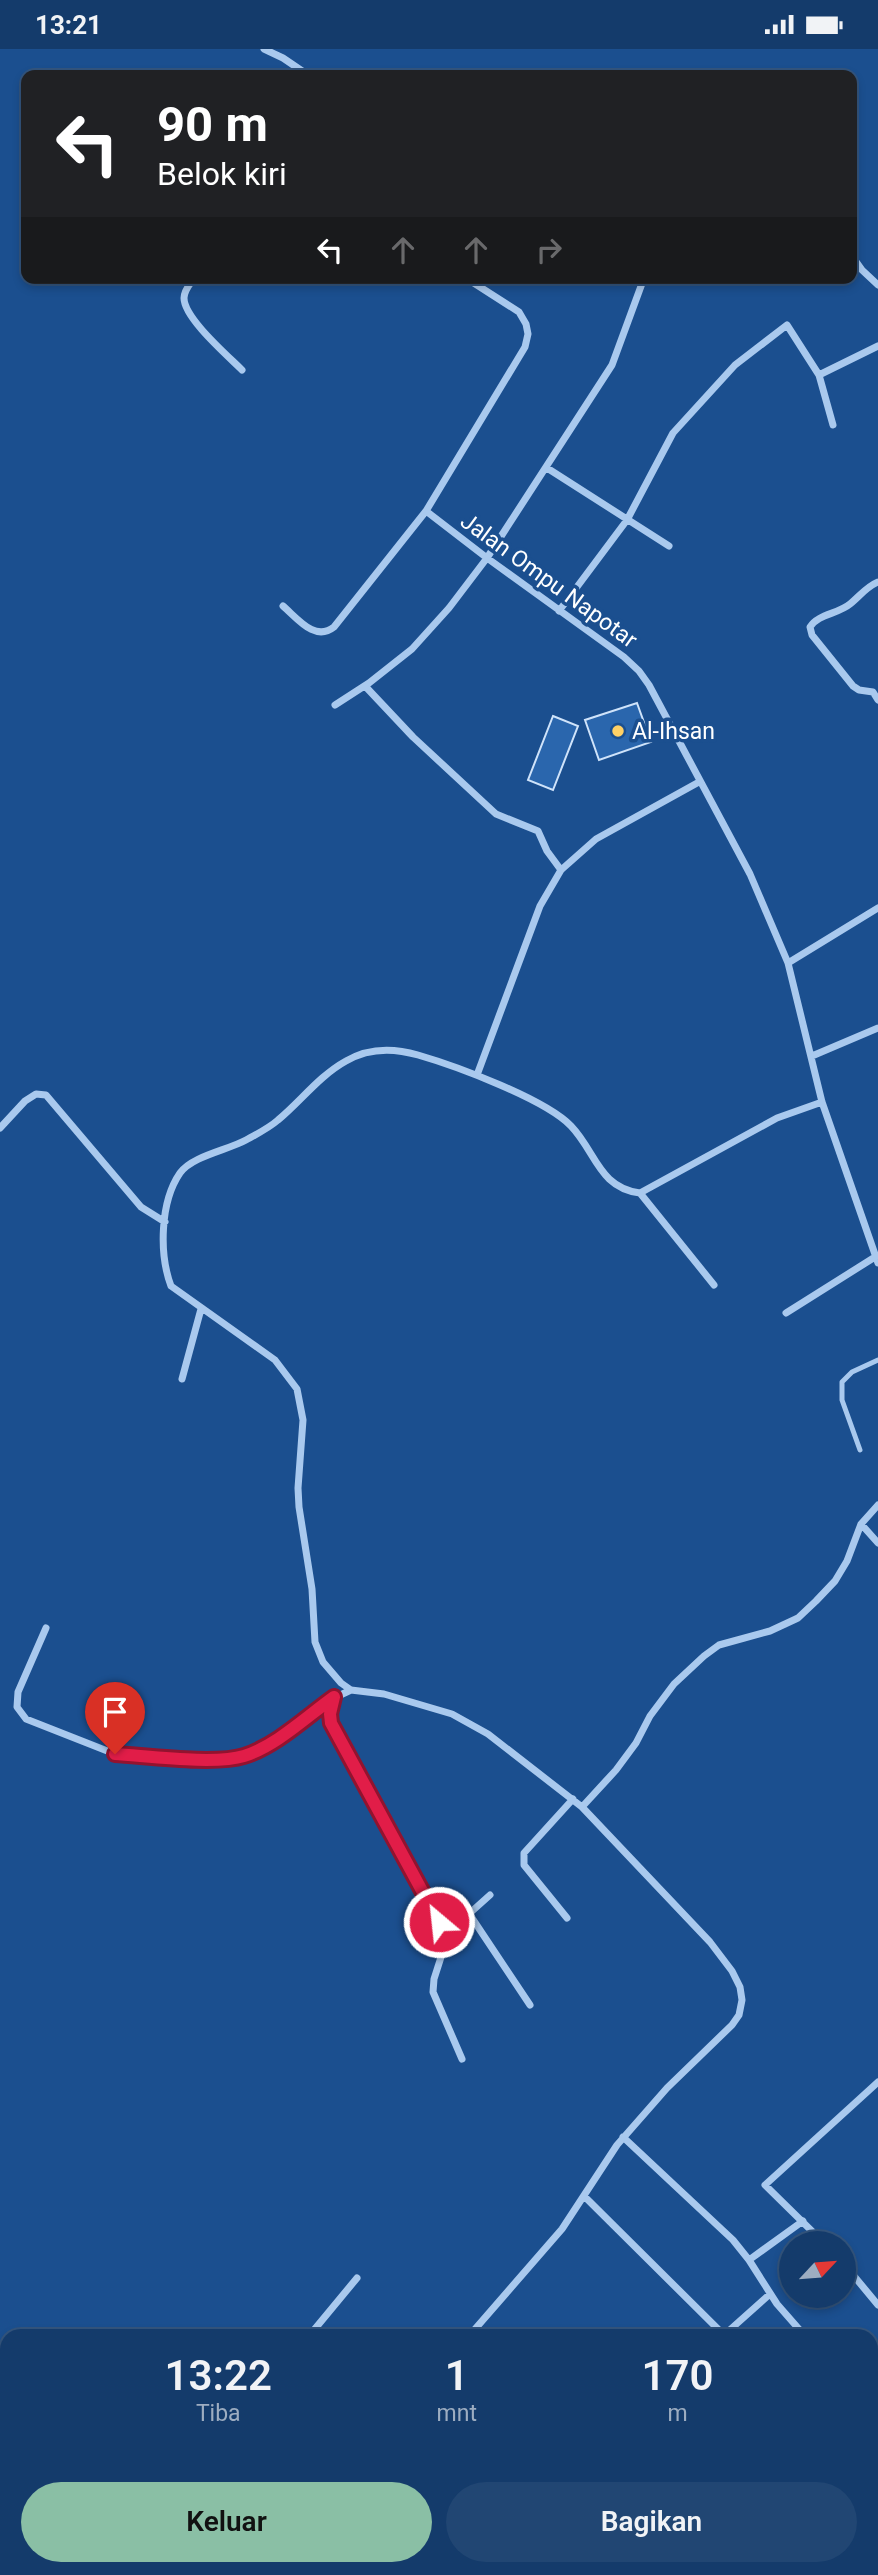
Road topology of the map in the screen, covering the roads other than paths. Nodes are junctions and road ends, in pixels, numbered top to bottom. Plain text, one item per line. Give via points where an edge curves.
1 (264, 49) edge
2 (301, 70) edge
3 (857, 263) edge
4 (190, 284) edge
5 (475, 284) edge
6 (642, 284) edge
7 (878, 285) edge
8 (878, 346) edge
9 (242, 370) dead end
10 (819, 375) junction
11 (833, 425) dead end
12 (547, 468) junction
13 (426, 511) junction
14 (627, 520) junction
15 (669, 546) dead end
16 (487, 558) junction
17 (878, 582) edge
18 (283, 606) dead end
19 (559, 611) junction
20 (365, 686) junction
21 (878, 700) edge
22 (335, 705) dead end
23 (699, 782) junction
24 (561, 870) junction
25 (878, 908) edge
26 (788, 963) junction
27 (878, 1028) edge
28 (812, 1056) junction
29 (477, 1075) junction
30 (822, 1102) junction
31 (0, 1128) edge
32 (640, 1193) junction
33 (165, 1222) junction
34 (877, 1260) edge
35 (714, 1286) dead end
36 (201, 1309) junction
37 (786, 1314) dead end
38 (878, 1360) edge
39 (182, 1379) dead end
40 (860, 1450) dead end
41 (878, 1505) edge
42 (861, 1524) junction
43 (878, 1543) edge
44 (46, 1628) dead end
45 (351, 1690) junction
46 (334, 1697) junction
47 (573, 1799) junction
48 (582, 1807) junction
49 (490, 1895) dead end
50 (470, 1915) junction
51 (568, 1918) dead end
52 (451, 1926) junction
53 (530, 2005) dead end
54 (461, 2059) dead end
55 (878, 2082) edge
56 (623, 2137) junction
57 (584, 2196) junction
58 (803, 2221) junction
59 (813, 2231) edge
60 (749, 2260) junction
61 (357, 2278) dead end
62 (856, 2278) edge
63 (770, 2294) junction
64 (878, 2305) edge
65 (315, 2329) edge
66 (475, 2329) edge
67 (716, 2329) edge
68 (731, 2329) edge
69 (799, 2329) edge

1 - 2 street
3 - 7 street
4 - 9 street via 184,298 194,321
5 - 13 street via 522,314 528,334 506,380
6 - 12 street via 612,365
8 - 10 street
10 - 11 street
10 - 14 street via 789,325 751,350 673,433
12 - 14 street
12 - 16 street
13 - 16 street, Jalan Ompu Napotar
13 - 18 street via 326,633 313,631
14 - 15 street
14 - 19 street
16 - 19 street, Jalan Ompu Napotar
16 - 20 street via 412,649
17 - 21 street via 850,605 810,627 853,686 873,692
19 - 23 street, Jalan Ompu Napotar via 639,671
20 - 22 street
20 - 24 street via 488,808 501,818 538,831
23 - 24 street via 596,839
23 - 26 street, Jalan Ompu Napotar via 750,874
24 - 29 street via 540,907
25 - 26 street
26 - 28 street, Jalan Ompu Napotar
27 - 28 street
28 - 30 street, Jalan Ompu Napotar
29 - 32 street via 565,1120 606,1179 625,1191
29 - 33 street via 389,1050 346,1061 277,1121 183,1170 173,1185
30 - 32 street via 776,1118
30 - 34 street, Jalan Ompu Napotar
31 - 33 street via 25,1101 36,1094 46,1095 141,1207
32 - 35 street
33 - 36 street via 162,1247 171,1286
34 - 37 street
36 - 39 street
36 - 45 street via 275,1360 297,1389 303,1420 298,1488 315,1641 323,1662
38 - 40 lane via 842,1382 842,1400
41 - 42 street
42 - 43 street
42 - 48 street via 835,1581 816,1601 798,1618 719,1645 704,1656 674,1684 616,1770
44 - 46 street via 18,1692 18,1707 26,1719 115,1754 240,1757 272,1741
45 - 46 street
45 - 47 street via 384,1694 452,1714 488,1734
46 - 52 street via 330,1714 337,1735 433,1913 444,1926
47 - 48 street
47 - 51 street via 524,1853 523,1861
48 - 56 street via 710,1942 732,1971 742,2000 732,2025
49 - 50 street
50 - 52 street
50 - 53 street
52 - 54 street via 433,1992
55 - 58 street via 765,2185
56 - 57 street
56 - 60 street
57 - 66 street via 562,2229
57 - 67 street
58 - 59 street
58 - 60 street
60 - 63 street
61 - 65 street
62 - 64 street
63 - 68 street
63 - 69 street

